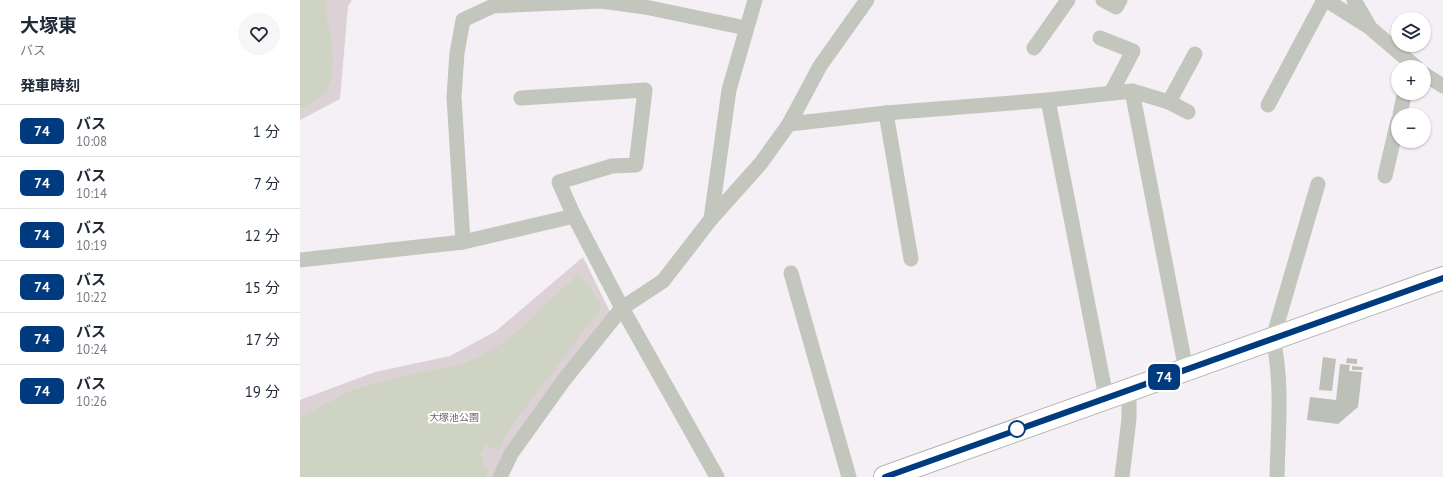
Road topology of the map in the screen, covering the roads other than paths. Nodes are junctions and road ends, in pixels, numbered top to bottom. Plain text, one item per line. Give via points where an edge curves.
1 (755, 0) edge
2 (867, 0) edge
3 (1068, 0) edge
4 (1103, 0) edge
5 (1120, 0) edge
6 (1325, 0) edge
7 (1354, 0) edge
8 (1369, 27) junction
9 (746, 28) junction
10 (1100, 38) dead end
11 (1034, 48) dead end
12 (1195, 54) dead end
13 (1408, 60) edge
14 (1431, 78) edge
15 (1443, 86) edge
16 (1132, 91) junction
17 (1111, 93) junction
18 (521, 98) dead end
19 (1048, 100) junction
20 (1169, 102) junction
21 (1268, 104) dead end
22 (1188, 112) dead end
23 (886, 113) junction
24 (789, 124) junction
25 (1392, 148) edge
26 (1385, 176) dead end
27 (1318, 184) dead end
28 (574, 216) junction
29 (711, 219) junction
30 (463, 242) junction
31 (300, 260) edge
32 (911, 260) dead end
33 (791, 273) dead end
34 (1443, 278) edge
35 (622, 308) junction
36 (1274, 338) junction
37 (1186, 370) junction
38 (1129, 389) junction
39 (1106, 397) junction
40 (500, 477) edge
41 (717, 477) edge
42 (849, 477) edge
43 (885, 477) edge
44 (1122, 477) edge
45 (1277, 477) edge

1 - 9 street
2 - 24 street via 820,66
3 - 11 street
4 - 5 street via 1116,7
6 - 8 street
6 - 21 street
7 - 8 street
8 - 13 street
9 - 29 street via 729,90
9 - 30 street via 645,7 601,1 494,6 463,20 457,53 454,97
10 - 17 street via 1133,51
12 - 20 street
14 - 15 street
16 - 17 street
16 - 20 street
16 - 37 street
17 - 19 street
18 - 28 street via 645,90 636,165 612,166 559,182
19 - 23 street
19 - 39 street
20 - 22 street
23 - 24 street
23 - 32 street
24 - 29 street via 761,163
25 - 26 street
27 - 36 street
28 - 30 street
28 - 35 street
29 - 35 street via 663,282
30 - 31 street
33 - 42 street
34 - 36 highway
35 - 40 street via 564,380 511,454
35 - 41 street
36 - 37 highway
36 - 45 street via 1279,378
37 - 38 highway
38 - 39 highway
38 - 44 street via 1129,419
39 - 43 highway

